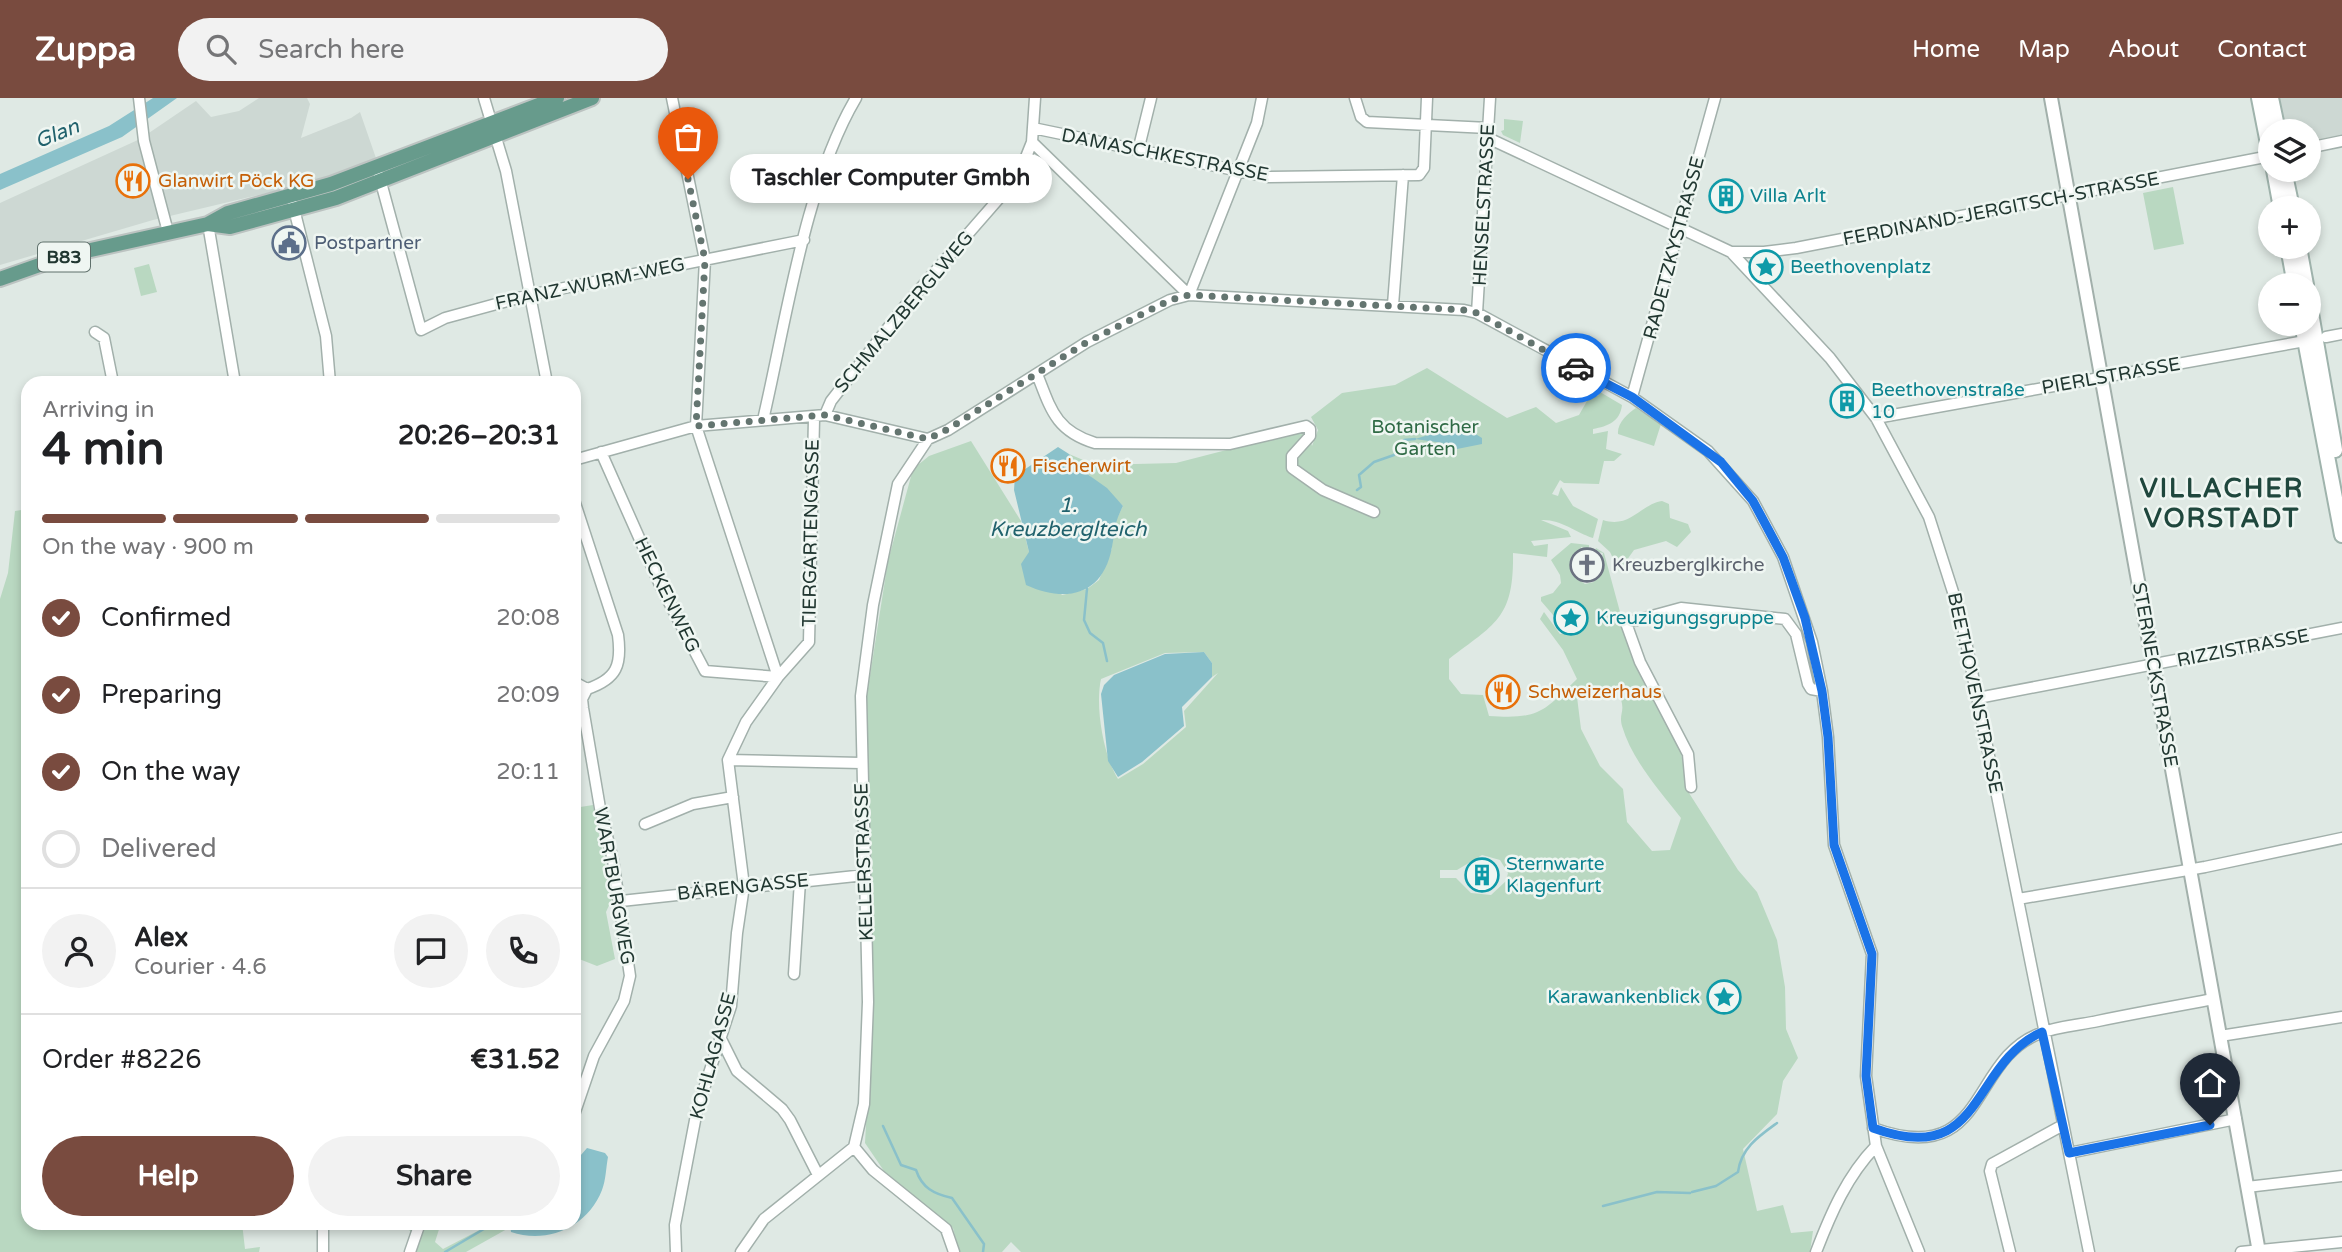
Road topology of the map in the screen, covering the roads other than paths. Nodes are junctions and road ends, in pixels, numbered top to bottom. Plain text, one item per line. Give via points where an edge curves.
1 (484, 98) edge
2 (557, 98) edge
3 (592, 98) edge
4 (672, 98) edge
5 (856, 98) edge
6 (1035, 98) edge
7 (1151, 98) edge
8 (1262, 98) edge
9 (1355, 98) edge
10 (1427, 98) edge
11 (1490, 98) edge
12 (1715, 98) edge
13 (2050, 98) edge
14 (2259, 98) edge
15 (2272, 98) edge
16 (139, 99) edge
17 (2263, 119) edge
18 (2276, 119) edge
19 (1426, 125) junction
20 (1033, 128) junction
21 (494, 129) junction
22 (1488, 133) junction
23 (2342, 141) edge
24 (1032, 142) junction
25 (2321, 145) edge
26 (1138, 151) junction
27 (2258, 157) edge
28 (376, 167) junction
29 (1239, 172) junction
30 (1403, 175) junction
31 (381, 182) junction
32 (2069, 196) junction
33 (293, 204) junction
34 (208, 224) junction
35 (1680, 229) junction
36 (168, 232) junction
37 (804, 240) junction
38 (1731, 252) junction
39 (705, 260) junction
40 (0, 279) edge
41 (529, 295) junction
42 (1189, 295) junction
43 (1393, 305) junction
44 (1477, 313) junction
45 (95, 332) dead end
46 (2342, 334) edge
47 (2304, 336) edge
48 (2315, 336) edge
49 (2326, 337) dead end
50 (2305, 341) junction
51 (1037, 374) junction
52 (112, 376) edge
53 (234, 376) edge
54 (329, 376) edge
55 (546, 376) edge
56 (2102, 377) junction
57 (1632, 397) junction
58 (825, 415) junction
59 (1875, 418) junction
60 (814, 419) junction
61 (763, 421) junction
62 (696, 426) junction
63 (928, 439) junction
64 (601, 452) junction
65 (581, 458) edge
66 (2342, 484) edge
67 (1374, 512) dead end
68 (581, 521) edge
69 (2342, 535) edge
70 (2342, 628) edge
71 (2154, 666) junction
72 (778, 677) junction
73 (581, 686) edge
74 (587, 689) junction
75 (1822, 691) junction
76 (1978, 698) junction
77 (728, 760) junction
78 (861, 763) junction
79 (1691, 787) dead end
80 (733, 797) junction
81 (645, 824) dead end
82 (2342, 838) edge
83 (2190, 868) junction
84 (865, 875) junction
85 (800, 881) junction
86 (744, 886) junction
87 (2018, 900) junction
88 (621, 901) junction
89 (794, 974) dead end
90 (2214, 999) junction
91 (2342, 1017) edge
92 (2042, 1032) junction
93 (2220, 1036) junction
94 (720, 1037) junction
95 (581, 1094) edge
96 (2236, 1119) junction
97 (2063, 1125) junction
98 (1873, 1128) junction
99 (1876, 1146) junction
100 (854, 1147) junction
101 (2069, 1153) junction
102 (818, 1175) junction
103 (2342, 1176) edge
104 (2247, 1187) junction
105 (323, 1230) edge
106 (417, 1230) edge
107 (2342, 1242) edge
108 (2259, 1251) edge
109 (323, 1252) edge
110 (410, 1252) edge
111 (676, 1252) edge
112 (741, 1252) edge
113 (954, 1252) edge
114 (1816, 1252) edge
115 (1919, 1252) edge
116 (2010, 1252) edge
117 (2090, 1252) edge
118 (2241, 1252) edge

1 - 21 street
2 - 21 main road, B83
3 - 21 main road, B83
4 - 39 street
5 - 37 street via 831,150
6 - 20 street, SCHMALZBERGLWEG
7 - 26 street
8 - 29 street
9 - 19 street via 1367,122
10 - 19 street
11 - 22 street, HENSELSTRASSE
12 - 35 street, RADETZKYSTRASSE
13 - 32 street, STERNECKSTRASSE
14 - 17 main road
15 - 18 main road
16 - 36 street via 142,132
19 - 22 street
19 - 30 street, DAMASCHKESTRASSE via 1423,173
20 - 24 street, SCHMALZBERGLWEG
20 - 26 street, DAMASCHKESTRASSE
21 - 28 main road, B83
21 - 31 main road, B83
21 - 41 street
22 - 35 street, BEETHOVENSTRASSE
22 - 44 street, HENSELSTRASSE
23 - 25 street
24 - 42 street
24 - 58 street, SCHMALZBERGLWEG via 1002,195 905,306
26 - 29 street, DAMASCHKESTRASSE
27 - 32 street, FERDINAND-JERGITSCH-STRASSE
28 - 31 street
28 - 33 main road, B83
29 - 30 street, DAMASCHKESTRASSE via 1304,178
29 - 42 street
30 - 43 street
31 - 33 main road, B83
31 - 41 street, FRANZ-WURM-WEG via 421,330 445,318
32 - 38 street, FERDINAND-JERGITSCH-STRASSE via 1796,248
32 - 56 street, STERNECKSTRASSE
33 - 34 main road, B83 via 230,227
33 - 54 street via 326,336
34 - 36 main road, B83
34 - 53 street
35 - 38 street, BEETHOVENSTRASSE
35 - 57 street, RADETZKYSTRASSE
36 - 40 main road, B83 via 68,255
37 - 39 street, FRANZ-WURM-WEG
37 - 61 street
38 - 59 street, BEETHOVENSTRASSE via 1830,358
39 - 41 street, FRANZ-WURM-WEG
39 - 62 street
41 - 55 street
42 - 43 street
42 - 51 street via 1087,342
43 - 44 street
44 - 57 street
45 - 52 street via 104,338
46 - 49 street
47 - 50 main road
48 - 66 main road
50 - 56 street, PIERLSTRASSE
50 - 69 main road
51 - 63 street
51 - 67 street via 1058,422 1074,437 1095,443 1230,444 1306,426 1310,436 1292,456 1292,468 1323,490
56 - 59 street, PIERLSTRASSE
56 - 71 street, STERNECKSTRASSE
57 - 75 street via 1708,451 1753,501 1797,595
58 - 60 street
58 - 63 street
59 - 76 street, BEETHOVENSTRASSE via 1933,529 1961,617
60 - 61 street
60 - 72 street, TIERGARTENGASSE via 809,642
61 - 62 street
62 - 64 street
62 - 72 street
63 - 78 street, KELLERSTRASSE via 898,484 883,548 862,696
64 - 65 street
64 - 72 street, HECKENWEG via 705,671
68 - 74 street via 620,653 614,675
70 - 71 street, RIZZISTRASSE
71 - 76 street, RIZZISTRASSE
71 - 83 street, STERNECKSTRASSE
72 - 77 street via 746,722
73 - 74 street
74 - 88 street, WARTBURGWEG via 583,708
75 - 79 street via 1808,684 1796,634 1785,619 1681,608 1626,624 1640,662 1688,754
75 - 98 street via 1834,845 1872,954 1866,1076
76 - 87 street, BEETHOVENSTRASSE
77 - 78 street
77 - 80 street, KOHLAGASSE
78 - 84 street, KELLERSTRASSE
80 - 81 street via 693,804
80 - 86 street, KOHLAGASSE
82 - 83 street
83 - 87 street
83 - 90 street, STERNECKSTRASSE
84 - 85 street, BÄRENGASSE
84 - 100 street, KELLERSTRASSE via 868,1002 864,1104
85 - 86 street, BÄRENGASSE
85 - 89 street
86 - 88 street, BÄRENGASSE
86 - 94 street, KOHLAGASSE via 732,997
87 - 92 street, BEETHOVENSTRASSE
88 - 95 street, WARTBURGWEG via 630,964 628,987
90 - 92 street
90 - 93 street, STERNECKSTRASSE
91 - 93 street
92 - 97 street, BEETHOVENSTRASSE
92 - 98 street via 2013,1050 1970,1115 1949,1130 1920,1136
93 - 96 street, STERNECKSTRASSE
94 - 102 street via 737,1071 790,1120
94 - 111 street, KOHLAGASSE via 698,1110 675,1225
96 - 101 street
96 - 104 street, STERNECKSTRASSE
97 - 101 street, BEETHOVENSTRASSE
97 - 116 street via 1992,1164
98 - 99 street
99 - 114 street via 1860,1162 1834,1205
99 - 115 street
100 - 102 street
100 - 113 street via 873,1170 946,1228
101 - 117 street, BEETHOVENSTRASSE
102 - 112 street via 764,1219
103 - 104 street
104 - 108 street, STERNECKSTRASSE
105 - 109 street
106 - 110 street
107 - 108 street
108 - 118 street

